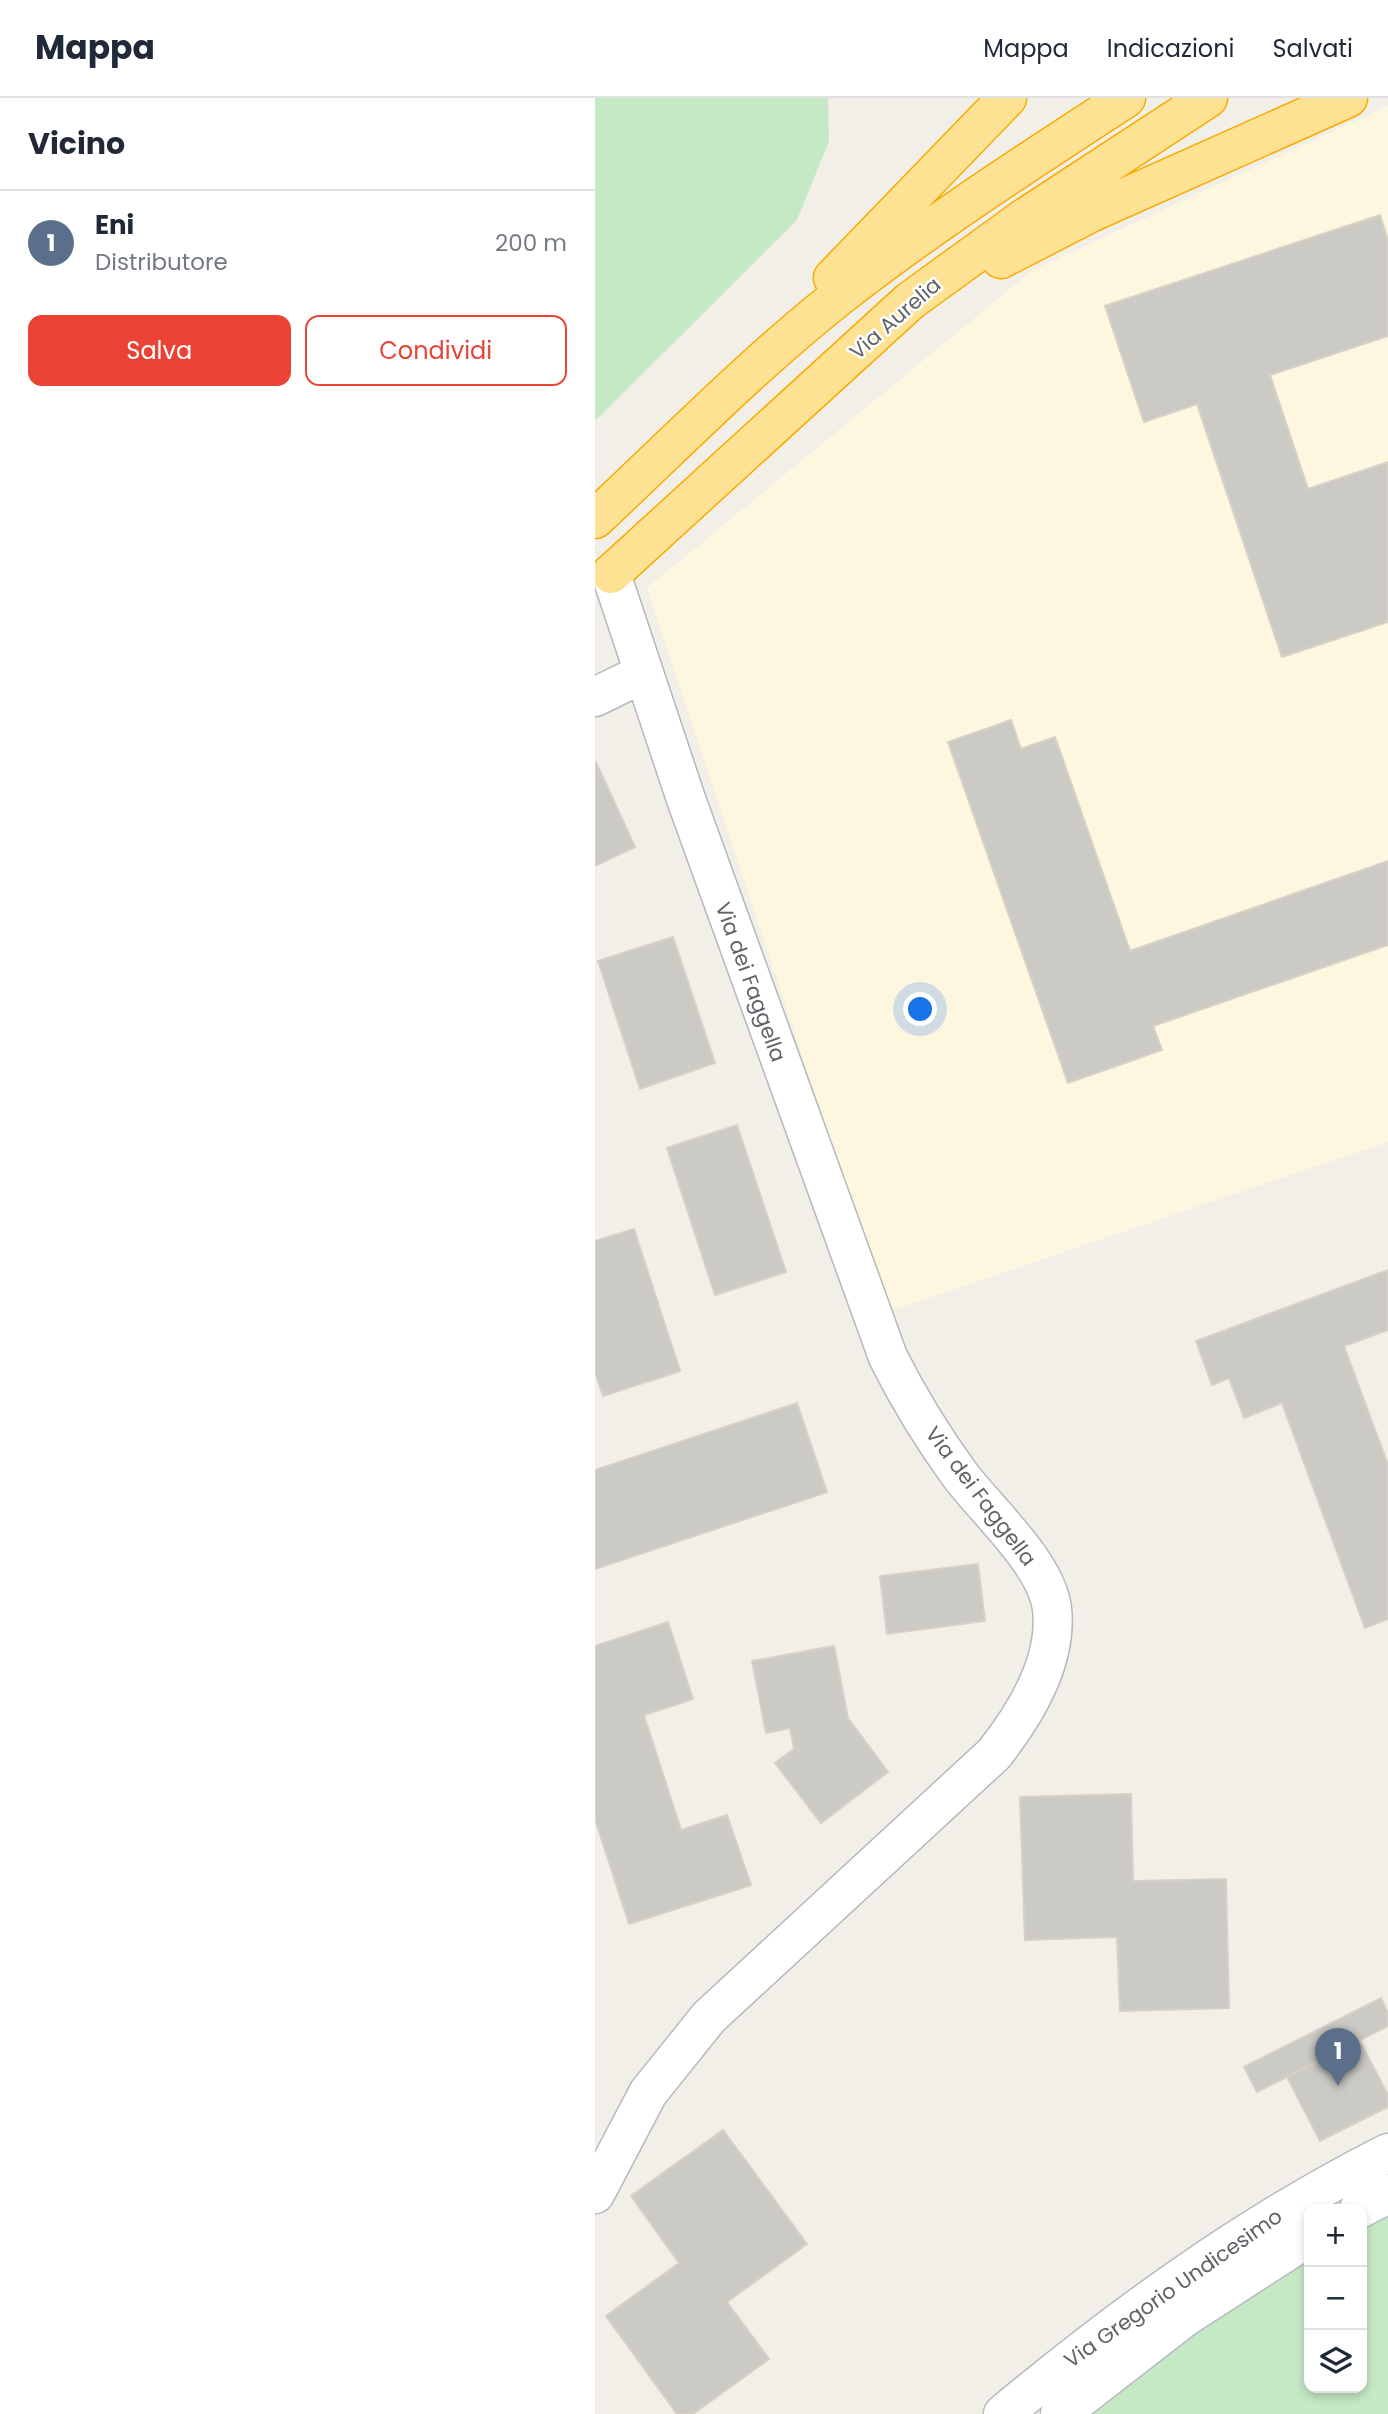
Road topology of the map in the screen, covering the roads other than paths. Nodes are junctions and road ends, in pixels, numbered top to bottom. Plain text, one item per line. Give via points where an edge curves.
1 (967, 98) edge
2 (1007, 98) edge
3 (1126, 98) edge
4 (1208, 98) edge
5 (1348, 98) edge
6 (907, 201) junction
7 (910, 301) junction
8 (726, 391) junction
9 (595, 519) edge
10 (611, 574) joint
11 (643, 673) junction
12 (595, 697) edge
13 (1388, 2153) edge
14 (1388, 2193) edge
15 (595, 2194) edge
16 (1367, 2205) edge
17 (1304, 2240) edge
18 (1003, 2414) edge
19 (1060, 2414) edge

1 - 6 highway
2 - 6 highway
3 - 8 highway via 945,217
4 - 7 highway, Via Aurelia via 1023,219
5 - 7 highway via 1090,213
6 - 8 highway
7 - 10 highway, Via Aurelia
8 - 9 highway
10 - 11 street, Via dei Faggella
11 - 12 street
11 - 15 street, Via dei Faggella via 888,1357 959,1473 1038,1574 1049,1595 1053,1623 1046,1661 1033,1693 994,1754 709,2017 648,2093
13 - 18 street, Via Gregorio Undicesimo via 1234,2242 1117,2323
14 - 16 street
17 - 19 street, Via Gregorio Undicesimo via 1185,2317

